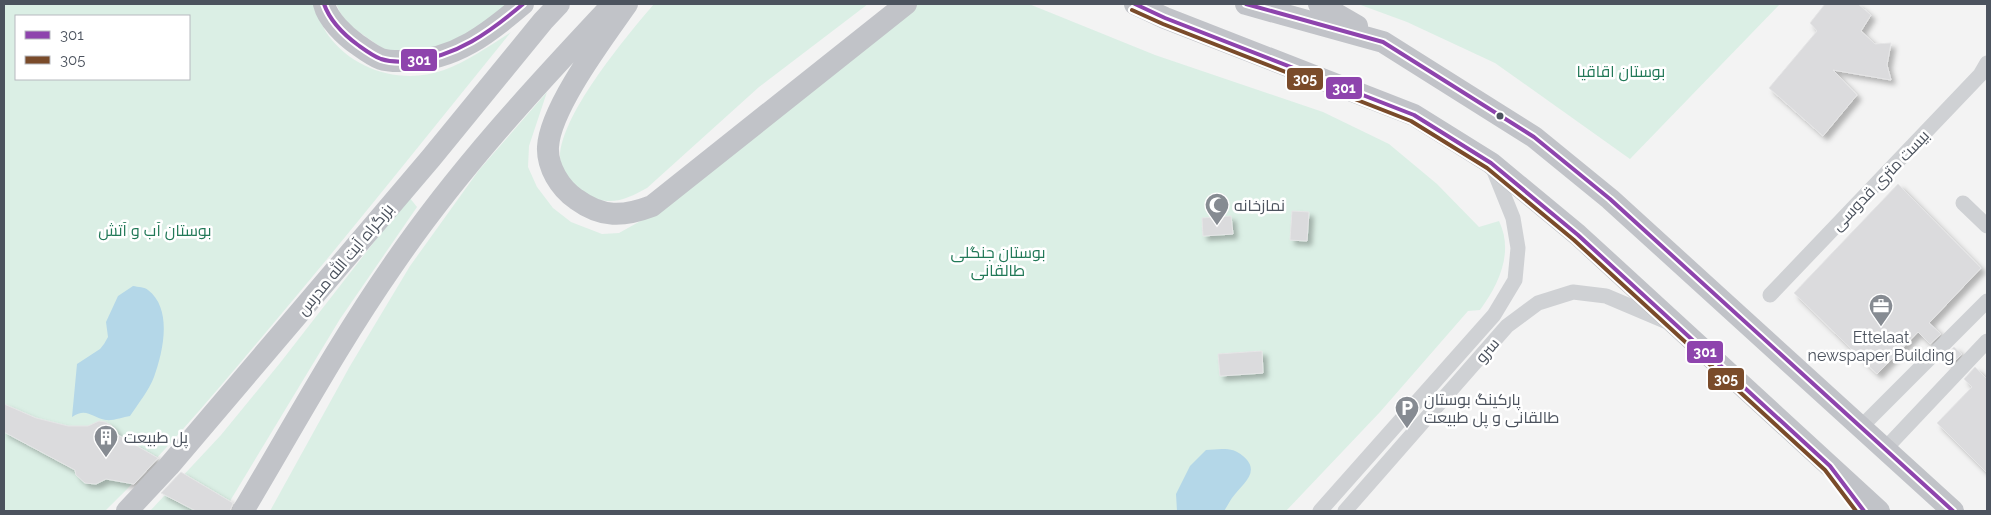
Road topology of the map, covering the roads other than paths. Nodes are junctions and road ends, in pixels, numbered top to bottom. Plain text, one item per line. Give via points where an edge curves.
1 (324, 4) edge
2 (522, 4) edge
3 (559, 4) edge
4 (614, 4) edge
5 (627, 4) edge
6 (906, 4) edge
7 (1135, 4) edge
8 (1246, 4) edge
9 (1318, 4) edge
10 (1384, 42) junction
11 (1987, 63) edge
12 (1490, 163) junction
13 (1963, 203) dead end
14 (1987, 226) edge
15 (1770, 295) dead end
16 (1987, 300) edge
17 (1676, 326) junction
18 (1987, 342) edge
19 (1861, 427) junction
20 (1885, 449) junction
21 (1830, 466) junction
22 (127, 511) edge
23 (243, 511) edge
24 (1320, 511) edge
25 (1345, 511) edge
26 (1864, 511) edge
27 (1879, 511) edge
28 (1953, 511) edge

1 - 2 highway via 337,26 353,42 382,59 398,61 430,59 472,43
3 - 22 highway, بزرگراه آیت الله مدرس
4 - 23 highway via 456,179 409,242 347,336
5 - 6 highway via 589,58 562,105 548,148 556,179 568,194 600,212 618,215 652,206
7 - 12 highway via 1414,115
8 - 10 highway
9 - 10 highway
10 - 19 highway via 1534,137 1610,198
11 - 15 street, بیست متری قدوسی via 1980,75
12 - 17 highway via 1578,235
12 - 24 street, سرو via 1513,218 1518,248 1515,280 1494,315
13 - 14 street
16 - 19 street
17 - 21 highway
17 - 25 street, سرو via 1606,296 1573,292 1538,303 1507,326
18 - 20 street
19 - 20 highway
20 - 28 highway
21 - 26 street
21 - 27 highway

